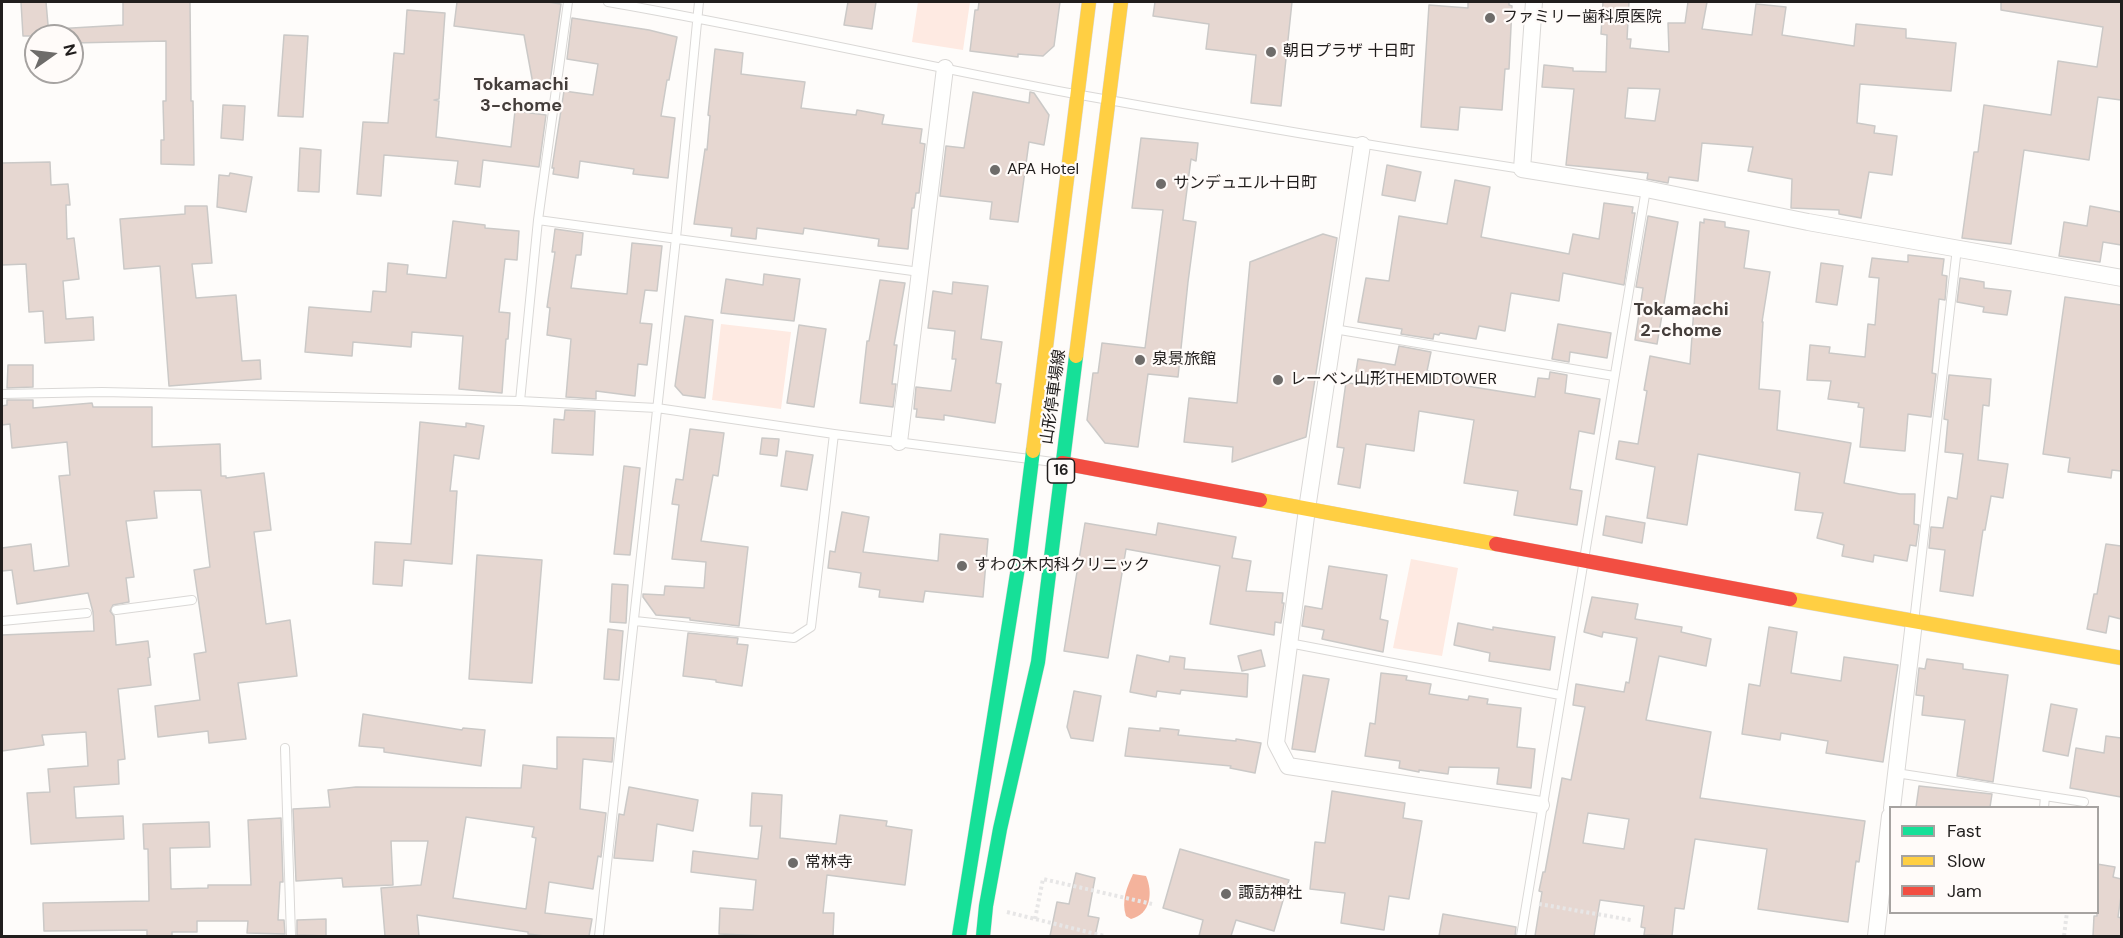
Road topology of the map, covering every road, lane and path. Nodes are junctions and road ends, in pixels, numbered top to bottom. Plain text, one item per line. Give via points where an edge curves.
1 (568, 2) edge
2 (608, 2) edge
3 (699, 2) edge
4 (1089, 2) edge
5 (1121, 2) edge
6 (1533, 2) edge
7 (696, 17) junction
8 (945, 68) junction
9 (1078, 94) junction
10 (1110, 99) junction
11 (1362, 145) junction
12 (1522, 169) junction
13 (1646, 189) junction
14 (538, 220) junction
15 (676, 238) junction
16 (1957, 248) junction
17 (920, 272) junction
18 (2121, 278) edge
19 (1334, 329) junction
20 (1614, 376) junction
21 (2, 394) edge
22 (520, 401) junction
23 (657, 408) junction
24 (834, 434) junction
25 (899, 442) junction
26 (1030, 460) junction
27 (1062, 463) junction
28 (1307, 509) junction
29 (1583, 560) junction
30 (192, 600) dead end
31 (116, 609) dead end
32 (87, 612) dead end
33 (2, 621) edge
34 (635, 621) junction
35 (1914, 622) junction
36 (1289, 643) junction
37 (2121, 658) edge
38 (1560, 695) junction
39 (285, 748) dead end
40 (1896, 773) junction
41 (2045, 796) junction
42 (2084, 802) dead end
43 (1541, 806) junction
44 (1892, 806) edge
45 (2044, 806) edge
46 (1889, 825) edge
47 (1526, 902) junction
48 (1152, 904) dead end
49 (986, 906) junction
50 (2067, 914) edge
51 (1035, 919) junction
52 (1631, 920) dead end
53 (291, 936) edge
54 (599, 936) edge
55 (959, 936) edge
56 (983, 936) edge
57 (1104, 936) edge
58 (1521, 936) edge
59 (1876, 936) edge
60 (2064, 936) edge

1 - 14 lane
2 - 7 lane
3 - 7 lane
4 - 9 main road, 山形停車場線 / 16
5 - 10 main road, 山形停車場線 / 16
6 - 12 street
7 - 8 lane
7 - 15 lane
8 - 9 lane
8 - 17 street
9 - 10 lane
9 - 26 main road, 山形停車場線 / 16
10 - 11 lane
10 - 27 main road, 山形停車場線 / 16
11 - 12 lane
11 - 19 street
12 - 13 street
13 - 16 street
13 - 20 lane
14 - 15 lane
14 - 22 lane
15 - 17 lane
15 - 23 lane
16 - 18 street
16 - 35 lane
17 - 25 street
19 - 20 lane
19 - 28 street
20 - 29 lane
21 - 22 lane via 102,392
22 - 23 lane
23 - 24 lane
23 - 34 lane
24 - 25 lane
24 - 34 lane via 811,627 794,638
25 - 26 lane
26 - 27 lane
26 - 55 main road, 山形停車場線 / 16 via 1020,555
27 - 28 main road
27 - 49 main road, 山形停車場線 / 16 via 1038,662
28 - 29 main road
28 - 36 street
29 - 35 main road
29 - 38 lane
30 - 31 lane
32 - 33 lane
34 - 54 lane
35 - 37 main road
35 - 40 street
36 - 38 lane
36 - 43 street via 1276,743 1288,766
38 - 43 lane
39 - 53 lane
40 - 41 lane
40 - 44 street
41 - 42 lane
41 - 45 lane
43 - 47 lane
46 - 59 street
47 - 52 path
47 - 58 lane
48 - 51 path via 1043,879
49 - 51 path
49 - 56 main road, 山形停車場線 / 16
50 - 60 path
51 - 57 path

